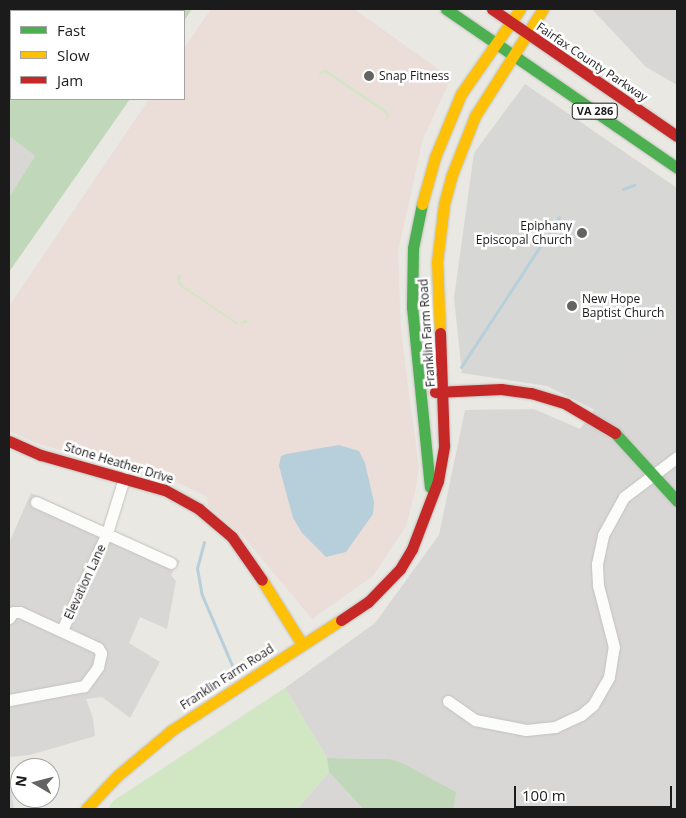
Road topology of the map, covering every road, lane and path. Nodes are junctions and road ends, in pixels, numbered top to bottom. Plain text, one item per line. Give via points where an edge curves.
1 (446, 9) edge
2 (492, 9) edge
3 (520, 9) edge
4 (543, 9) edge
5 (510, 21) junction
6 (527, 34) junction
7 (495, 42) junction
8 (513, 54) junction
9 (677, 136) edge
10 (677, 168) edge
11 (444, 391) junction
12 (422, 393) junction
13 (9, 441) edge
14 (677, 457) edge
15 (652, 475) junction
16 (124, 478) junction
17 (431, 500) junction
18 (677, 501) edge
19 (36, 502) dead end
20 (107, 534) junction
21 (171, 563) dead end
22 (9, 618) edge
23 (62, 630) junction
24 (302, 644) junction
25 (9, 700) edge
26 (448, 701) dead end
27 (86, 809) edge

1 - 7 main road, VA 286
2 - 5 main road, Fairfax County Parkway / VA 286
3 - 5 main road, Franklin Farm Road
4 - 6 main road, Franklin Farm Road
5 - 6 main road, Fairfax County Parkway / VA 286
5 - 7 main road, Franklin Farm Road
6 - 8 main road, Franklin Farm Road
6 - 9 main road, Fairfax County Parkway / VA 286
7 - 8 main road, VA 286
7 - 12 main road, Franklin Farm Road via 465,87 446,127 418,218 413,248 412,307
8 - 10 main road, VA 286
8 - 11 main road, Franklin Farm Road via 475,116 456,161 444,204 436,294
11 - 12 main road
11 - 15 main road via 519,391 566,404 612,431 635,451
11 - 17 main road, Franklin Farm Road via 442,463
12 - 17 main road, Franklin Farm Road
13 - 16 main road, Stone Heather Drive via 41,455
14 - 15 street
15 - 18 main road
15 - 26 street via 630,490 617,506 599,548 598,585 614,648 609,677 593,705 569,722 540,730 526,730 475,720
16 - 20 street, Elevation Lane
16 - 24 main road, Stone Heather Drive via 178,496 217,523 247,555
17 - 24 main road, Franklin Farm Road via 412,550 388,583 368,602
19 - 20 street, Elevation Lane
20 - 21 street, Elevation Lane
20 - 23 street, Elevation Lane
22 - 23 street, Elevation Lane via 17,611
23 - 25 street, Elevation Lane via 98,648 101,660 91,680 84,686
24 - 27 main road, Franklin Farm Road via 172,730 117,776

